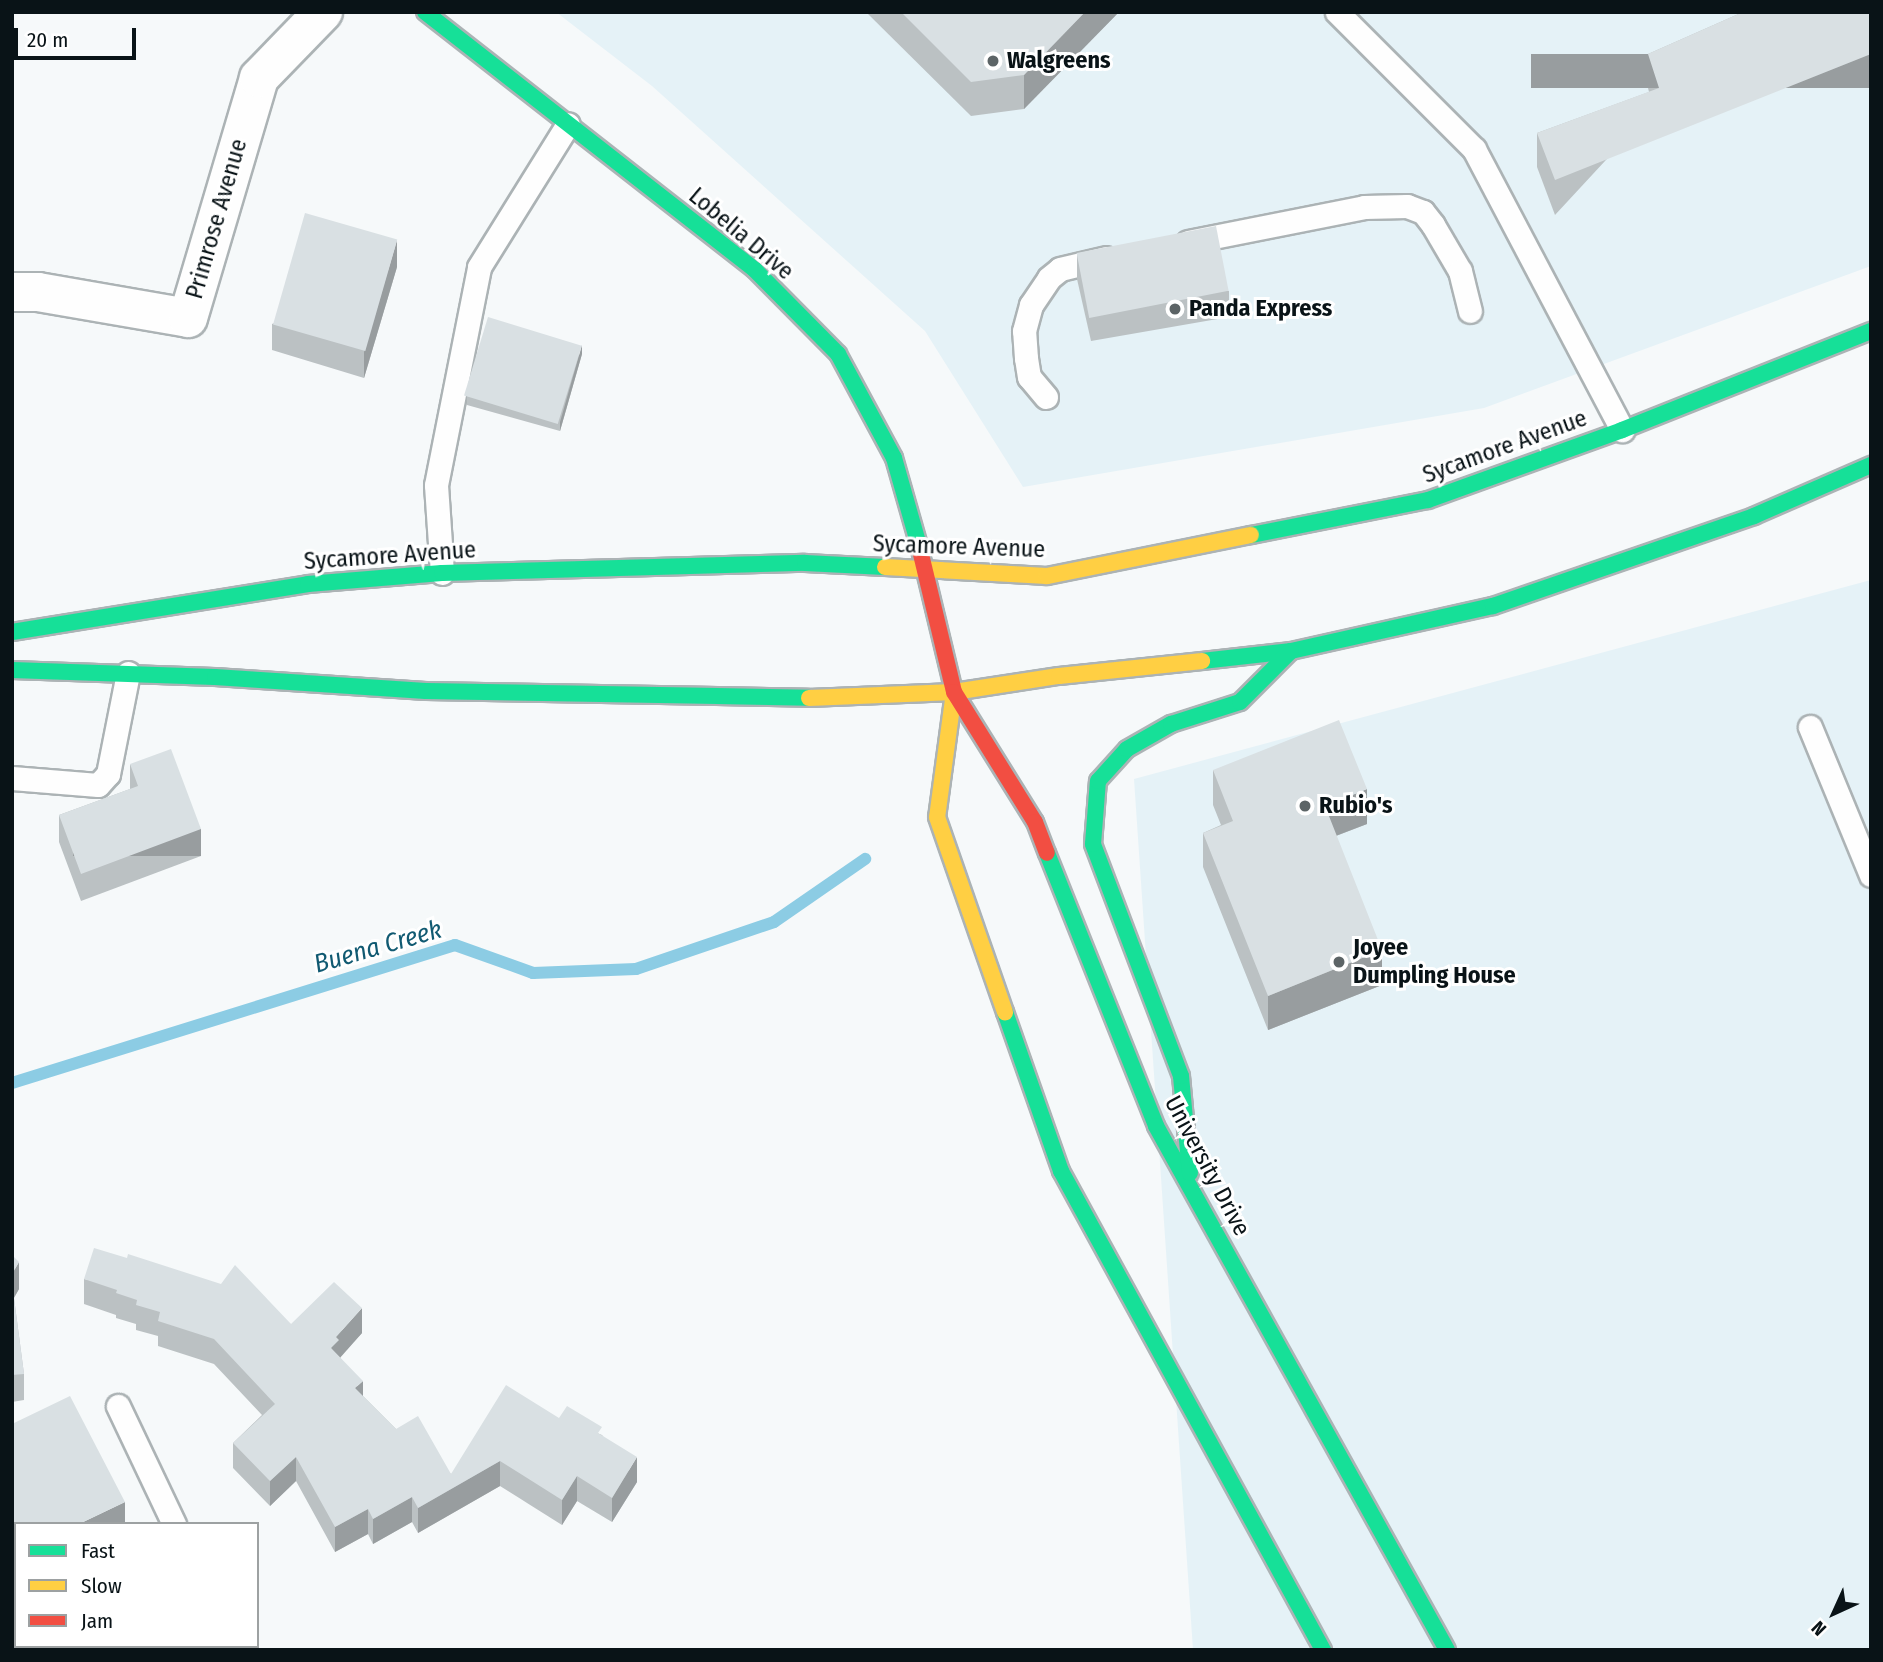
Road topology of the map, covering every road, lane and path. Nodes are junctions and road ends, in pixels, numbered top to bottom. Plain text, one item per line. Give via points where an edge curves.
1 (323, 12) edge
2 (425, 12) edge
3 (465, 12) edge
4 (1337, 12) edge
5 (444, 29) junction
6 (568, 124) junction
7 (1166, 246) edge
8 (1126, 254) edge
9 (12, 292) edge
10 (1470, 311) dead end
11 (1871, 331) edge
12 (1046, 397) dead end
13 (1622, 430) junction
14 (1871, 465) edge
15 (926, 569) junction
16 (442, 573) junction
17 (12, 632) edge
18 (1292, 652) junction
19 (12, 670) edge
20 (128, 673) junction
21 (954, 692) junction
22 (1810, 727) dead end
23 (12, 778) edge
24 (1871, 875) edge
25 (1191, 1189) junction
26 (118, 1406) dead end
27 (173, 1522) edge
28 (1323, 1650) edge
29 (1447, 1650) edge

1 - 9 street, Primrose Avenue via 259,78 188,318 38,292
2 - 5 main road, Lobelia Drive
3 - 5 lane
4 - 13 lane via 1474,149
5 - 6 main road, Lobelia Drive
6 - 15 main road, Lobelia Drive via 755,270 838,354 894,458
6 - 16 lane via 479,267 436,485
7 - 10 lane via 1364,207 1407,206 1423,212 1433,225 1460,271
8 - 12 lane via 1060,270 1035,298 1026,318 1026,358 1029,377
11 - 13 main road, Sycamore Avenue
13 - 15 main road, Sycamore Avenue via 1428,500 1046,576
14 - 18 main road via 1754,516 1493,606
15 - 16 main road, Sycamore Avenue via 805,563
15 - 21 main road, University Drive
16 - 17 main road, Sycamore Avenue via 309,584
18 - 21 main road via 1059,676
18 - 25 main road via 1240,702 1171,724 1127,749 1098,781 1093,844 1181,1076
19 - 20 main road
20 - 21 main road via 440,691 810,698
20 - 23 lane via 108,774 98,785
21 - 25 main road, University Drive via 1035,822 1157,1126
21 - 28 main road, University Drive via 937,817 1061,1171
22 - 24 lane
25 - 29 main road, University Drive
26 - 27 lane

